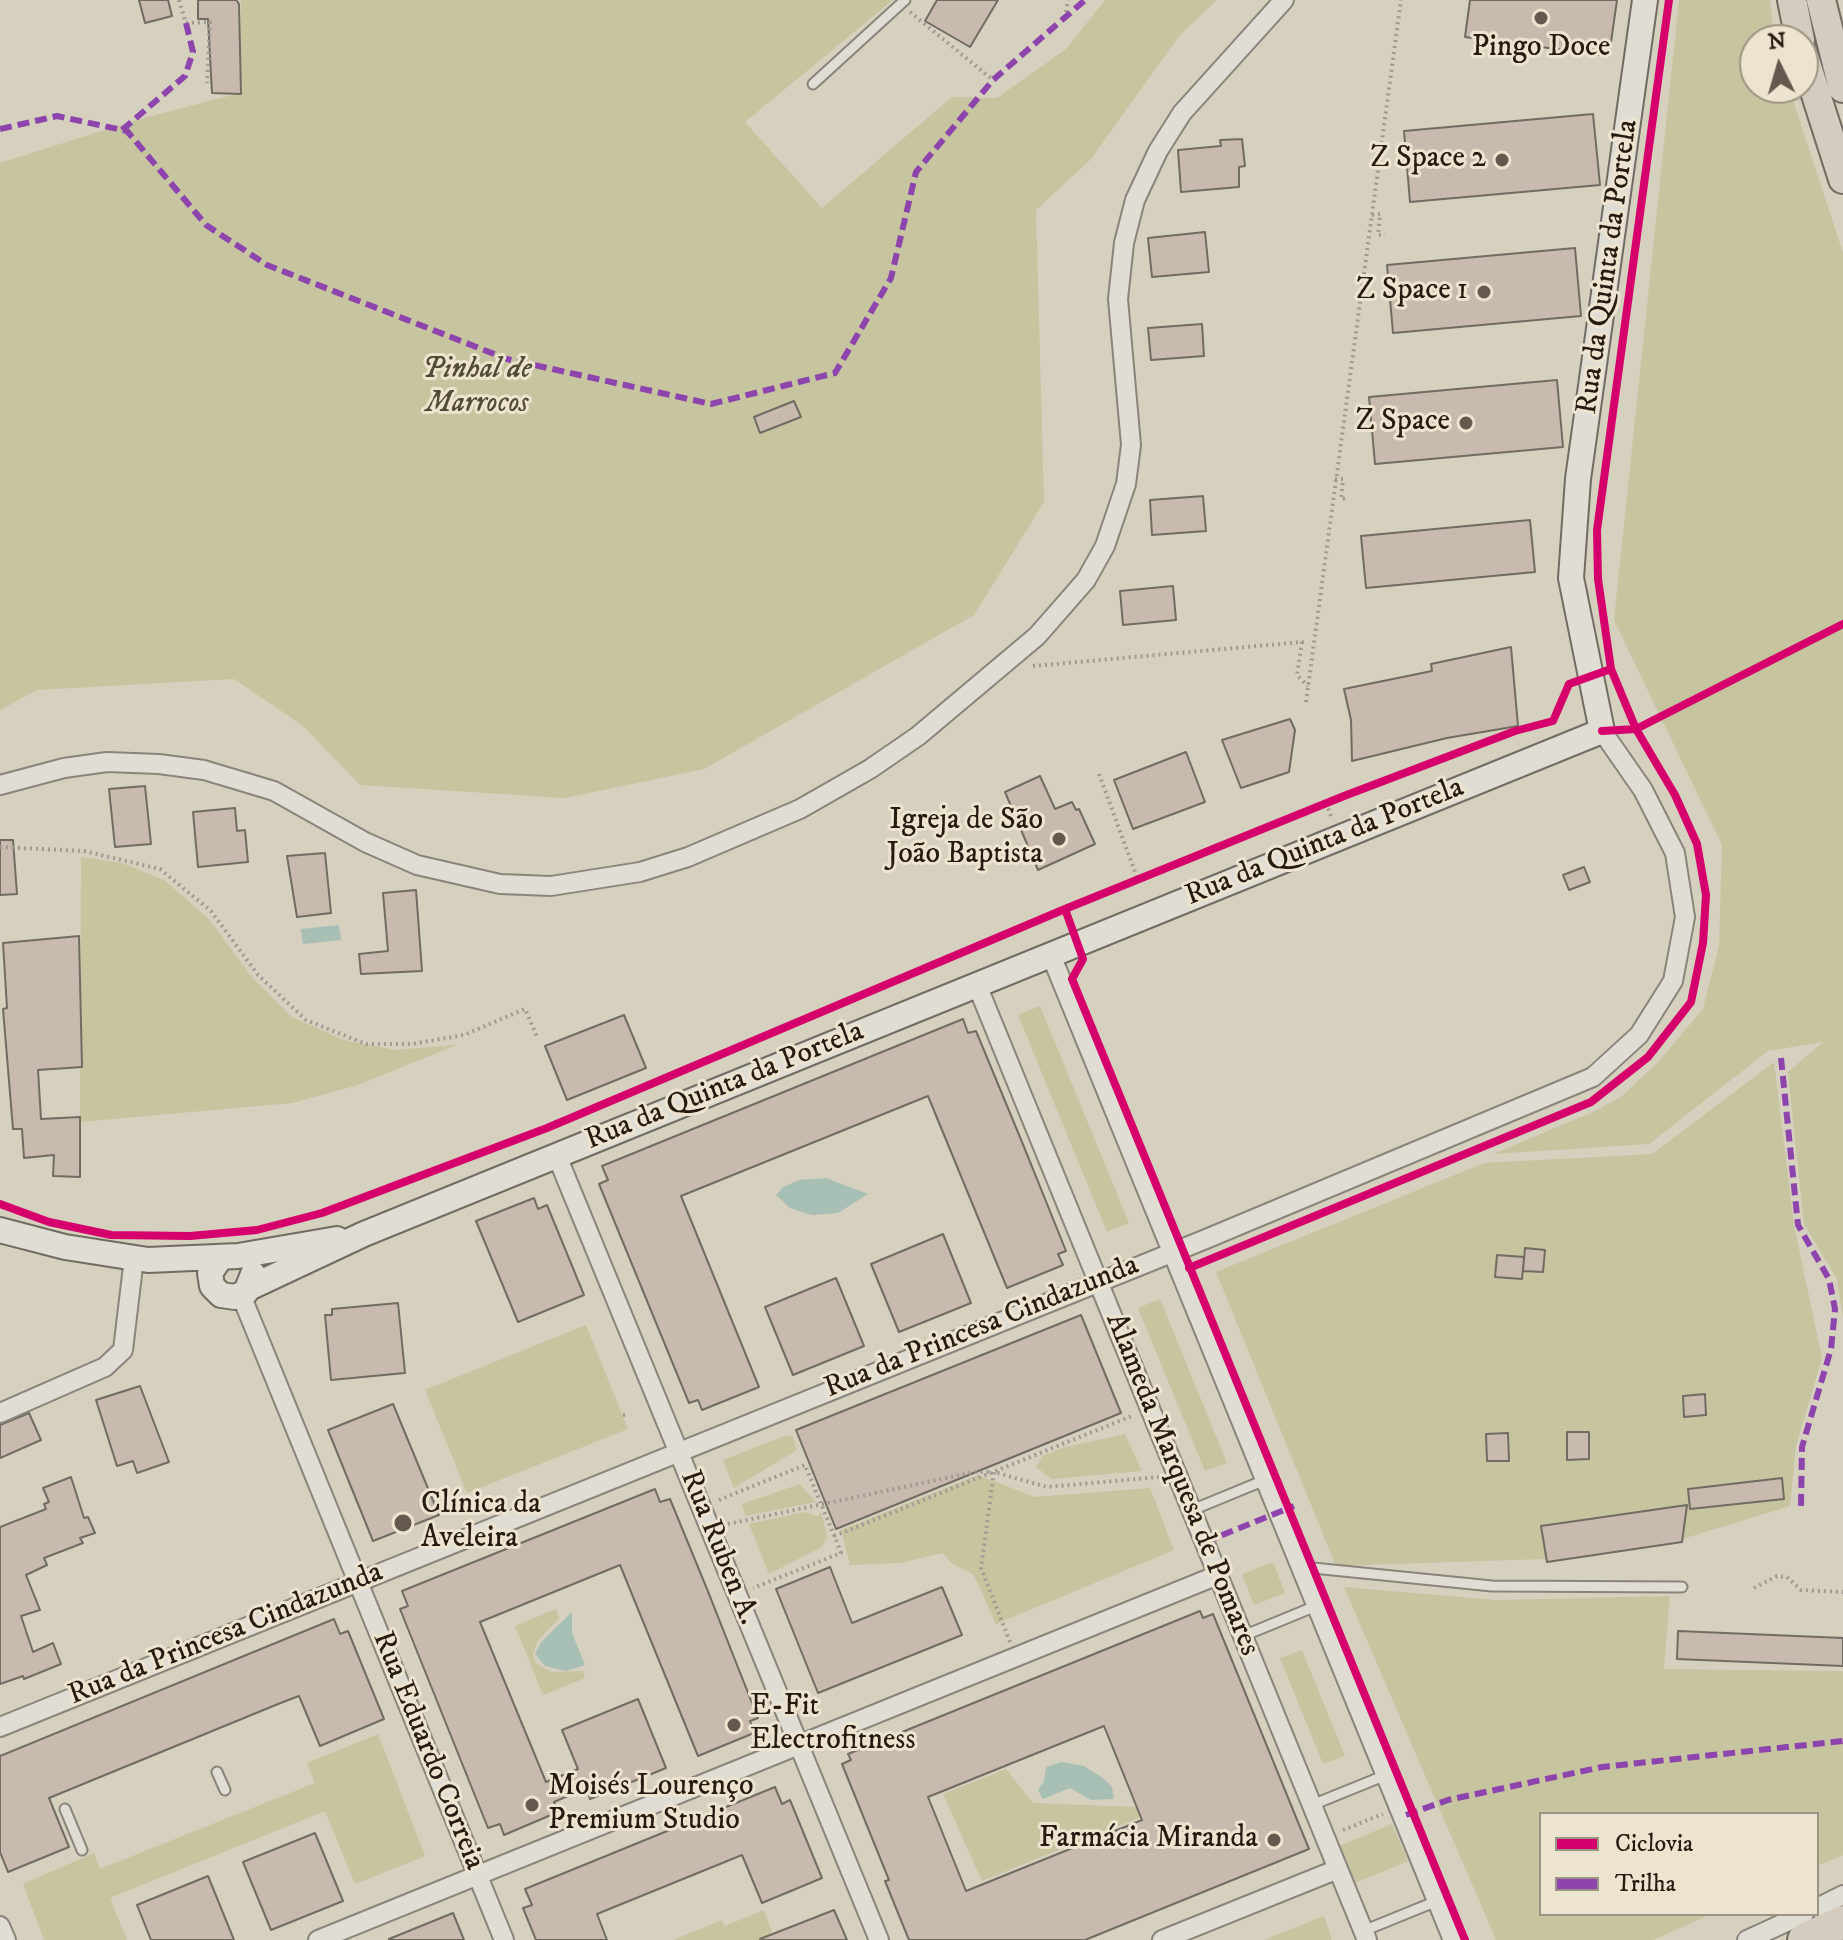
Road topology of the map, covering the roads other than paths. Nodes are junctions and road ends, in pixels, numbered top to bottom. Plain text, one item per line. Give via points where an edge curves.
1 (1284, 0) edge
2 (1645, 0) edge
3 (1792, 0) edge
4 (1821, 0) edge
5 (904, 2) edge
6 (1797, 24) edge
7 (813, 84) dead end
8 (1843, 88) edge
9 (1819, 104) edge
10 (1843, 179) edge
11 (1602, 731) junction
12 (0, 785) edge
13 (1051, 955) junction
14 (977, 985) junction
15 (557, 1156) junction
16 (0, 1230) edge
17 (364, 1234) junction
18 (1172, 1251) junction
19 (230, 1256) junction
20 (141, 1259) junction
21 (1098, 1281) junction
22 (212, 1286) junction
23 (245, 1292) junction
24 (0, 1413) edge
25 (679, 1451) junction
26 (1265, 1480) junction
27 (1192, 1510) junction
28 (1303, 1572) junction
29 (1218, 1575) junction
30 (358, 1582) junction
31 (1682, 1587) dead end
32 (1316, 1606) junction
33 (1243, 1636) junction
34 (0, 1727) edge
35 (799, 1745) junction
36 (217, 1772) dead end
37 (1386, 1775) junction
38 (225, 1790) dead end
39 (1312, 1805) junction
40 (65, 1809) dead end
41 (82, 1850) dead end
42 (1338, 1869) junction
43 (478, 1875) junction
44 (1843, 1895) edge
45 (1437, 1901) junction
46 (1819, 1907) edge
47 (1800, 1916) edge
48 (1843, 1922) edge
49 (0, 1926) edge
50 (1365, 1935) edge
51 (6, 1940) edge
52 (318, 1940) edge
53 (504, 1940) edge
54 (879, 1940) edge
55 (1162, 1940) edge
56 (1453, 1940) edge
57 (1747, 1940) edge
58 (1804, 1940) edge

1 - 12 street via 1182,113 1135,200 1118,299 1131,445 1126,484 1116,521 1086,580 1037,636 918,736 800,809 688,857 551,886 500,884 417,865 274,791 204,770 107,762
2 - 11 street, Rua da Quinta da Portela via 1578,479 1571,578
3 - 6 main road
4 - 8 main road
5 - 7 lane
9 - 10 main road
11 - 13 street, Rua da Quinta da Portela
11 - 18 street, Rua da Princesa Cindazunda via 1643,790 1675,853 1685,917 1673,981 1639,1035 1593,1077 1573,1087
13 - 14 street, Rua da Quinta da Portela
13 - 18 street
14 - 15 street, Rua da Quinta da Portela
14 - 21 street, Alameda Marquesa de Pomares
15 - 17 street, Rua da Quinta da Portela
15 - 25 street, Rua Ruben A.
16 - 20 street
17 - 19 street, Rua da Quinta da Portela
17 - 23 street, Rua da Quinta da Portela
18 - 21 street, Rua da Princesa Cindazunda
18 - 26 street
19 - 20 street, Rua da Quinta da Portela
19 - 22 street via 210,1273
19 - 23 street via 252,1269
20 - 22 street
20 - 24 street via 123,1350 105,1367
21 - 25 street, Rua da Princesa Cindazunda
21 - 27 street, Alameda Marquesa de Pomares
22 - 23 street via 228,1298
23 - 30 street, Rua Eduardo Correia
25 - 30 street, Rua da Princesa Cindazunda
25 - 35 street, Rua Ruben A.
26 - 27 lane
26 - 28 street
27 - 29 street, Alameda Marquesa de Pomares
28 - 31 lane via 1313,1568 1492,1586
28 - 32 street
29 - 33 street, Alameda Marquesa de Pomares
29 - 35 street
30 - 34 street, Rua da Princesa Cindazunda
30 - 43 street, Rua Eduardo Correia
32 - 33 lane
32 - 37 street
33 - 39 street, Alameda Marquesa de Pomares
35 - 43 street
35 - 54 street, Rua Ruben A.
36 - 38 lane
37 - 39 lane
37 - 45 street
39 - 42 street, Alameda Marquesa de Pomares
40 - 41 lane
42 - 50 street, Alameda Marquesa de Pomares
42 - 55 street
43 - 52 street
43 - 53 street, Rua Eduardo Correia
44 - 46 street
45 - 50 lane
45 - 56 street
47 - 57 street
48 - 58 highway
49 - 51 street

